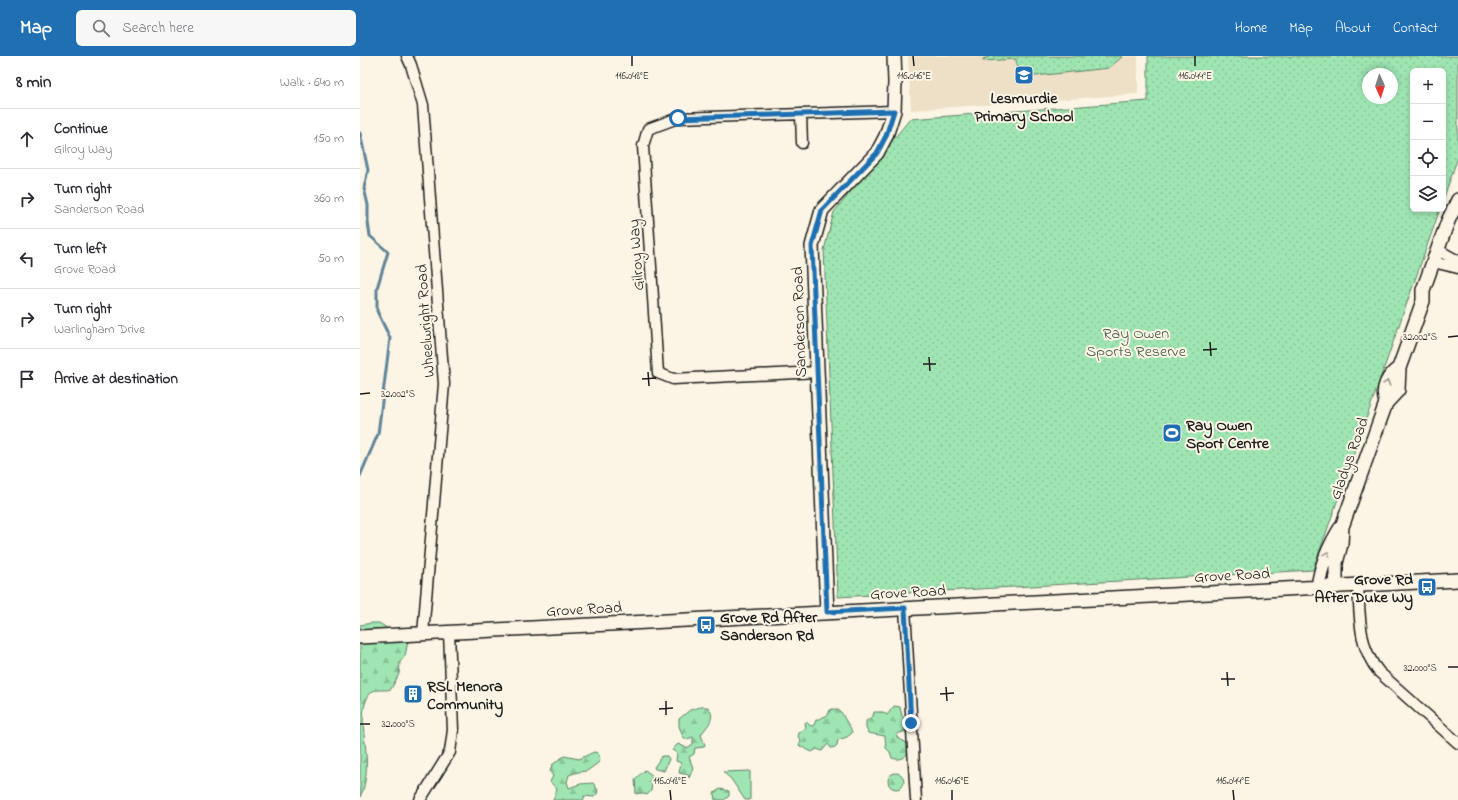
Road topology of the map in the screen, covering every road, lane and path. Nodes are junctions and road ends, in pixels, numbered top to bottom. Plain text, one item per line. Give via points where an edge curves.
1 (407, 56) edge
2 (894, 56) edge
3 (894, 111) junction
4 (801, 114) junction
5 (802, 143) dead end
6 (1458, 200) edge
7 (1458, 211) edge
8 (1438, 257) junction
9 (1458, 261) edge
10 (1458, 268) edge
11 (818, 372) junction
12 (1342, 524) junction
13 (1458, 580) edge
14 (1358, 586) junction
15 (1318, 587) junction
16 (1336, 587) junction
17 (905, 608) junction
18 (827, 612) junction
19 (449, 633) junction
20 (423, 634) junction
21 (360, 637) edge
22 (1458, 743) edge
23 (420, 800) edge
24 (916, 800) edge

1 - 20 street, Wheelwright Road via 423,105 444,384
2 - 3 street, Sanderson Road
3 - 4 street, Gilroy Way
3 - 11 street, Sanderson Road via 877,153 822,210 812,246
4 - 5 street
4 - 11 street, Gilroy Way via 678,118 648,129 643,146 658,373 673,379
6 - 8 street, Gladys Road via 1448,221
7 - 8 street, Gladys Road
8 - 9 street
8 - 10 street
8 - 12 street, Gladys Road via 1422,295 1423,301 1399,368 1386,381 1386,403
11 - 18 street, Sanderson Road
15 -> 12 street, Gladys Road via 1331,542
12 - 16 street, Gladys Road via 1341,544 1336,563
13 - 14 street, Grove Road
14 - 16 street, Grove Road
14 - 22 street via 1362,637 1371,662
15 - 16 street, Grove Road
15 - 17 street, Grove Road
17 - 18 street, Grove Road
17 - 24 street
18 - 19 street, Grove Road
19 - 20 street, Grove Road
19 - 23 street via 454,730 450,752
20 - 21 street, Grove Road

